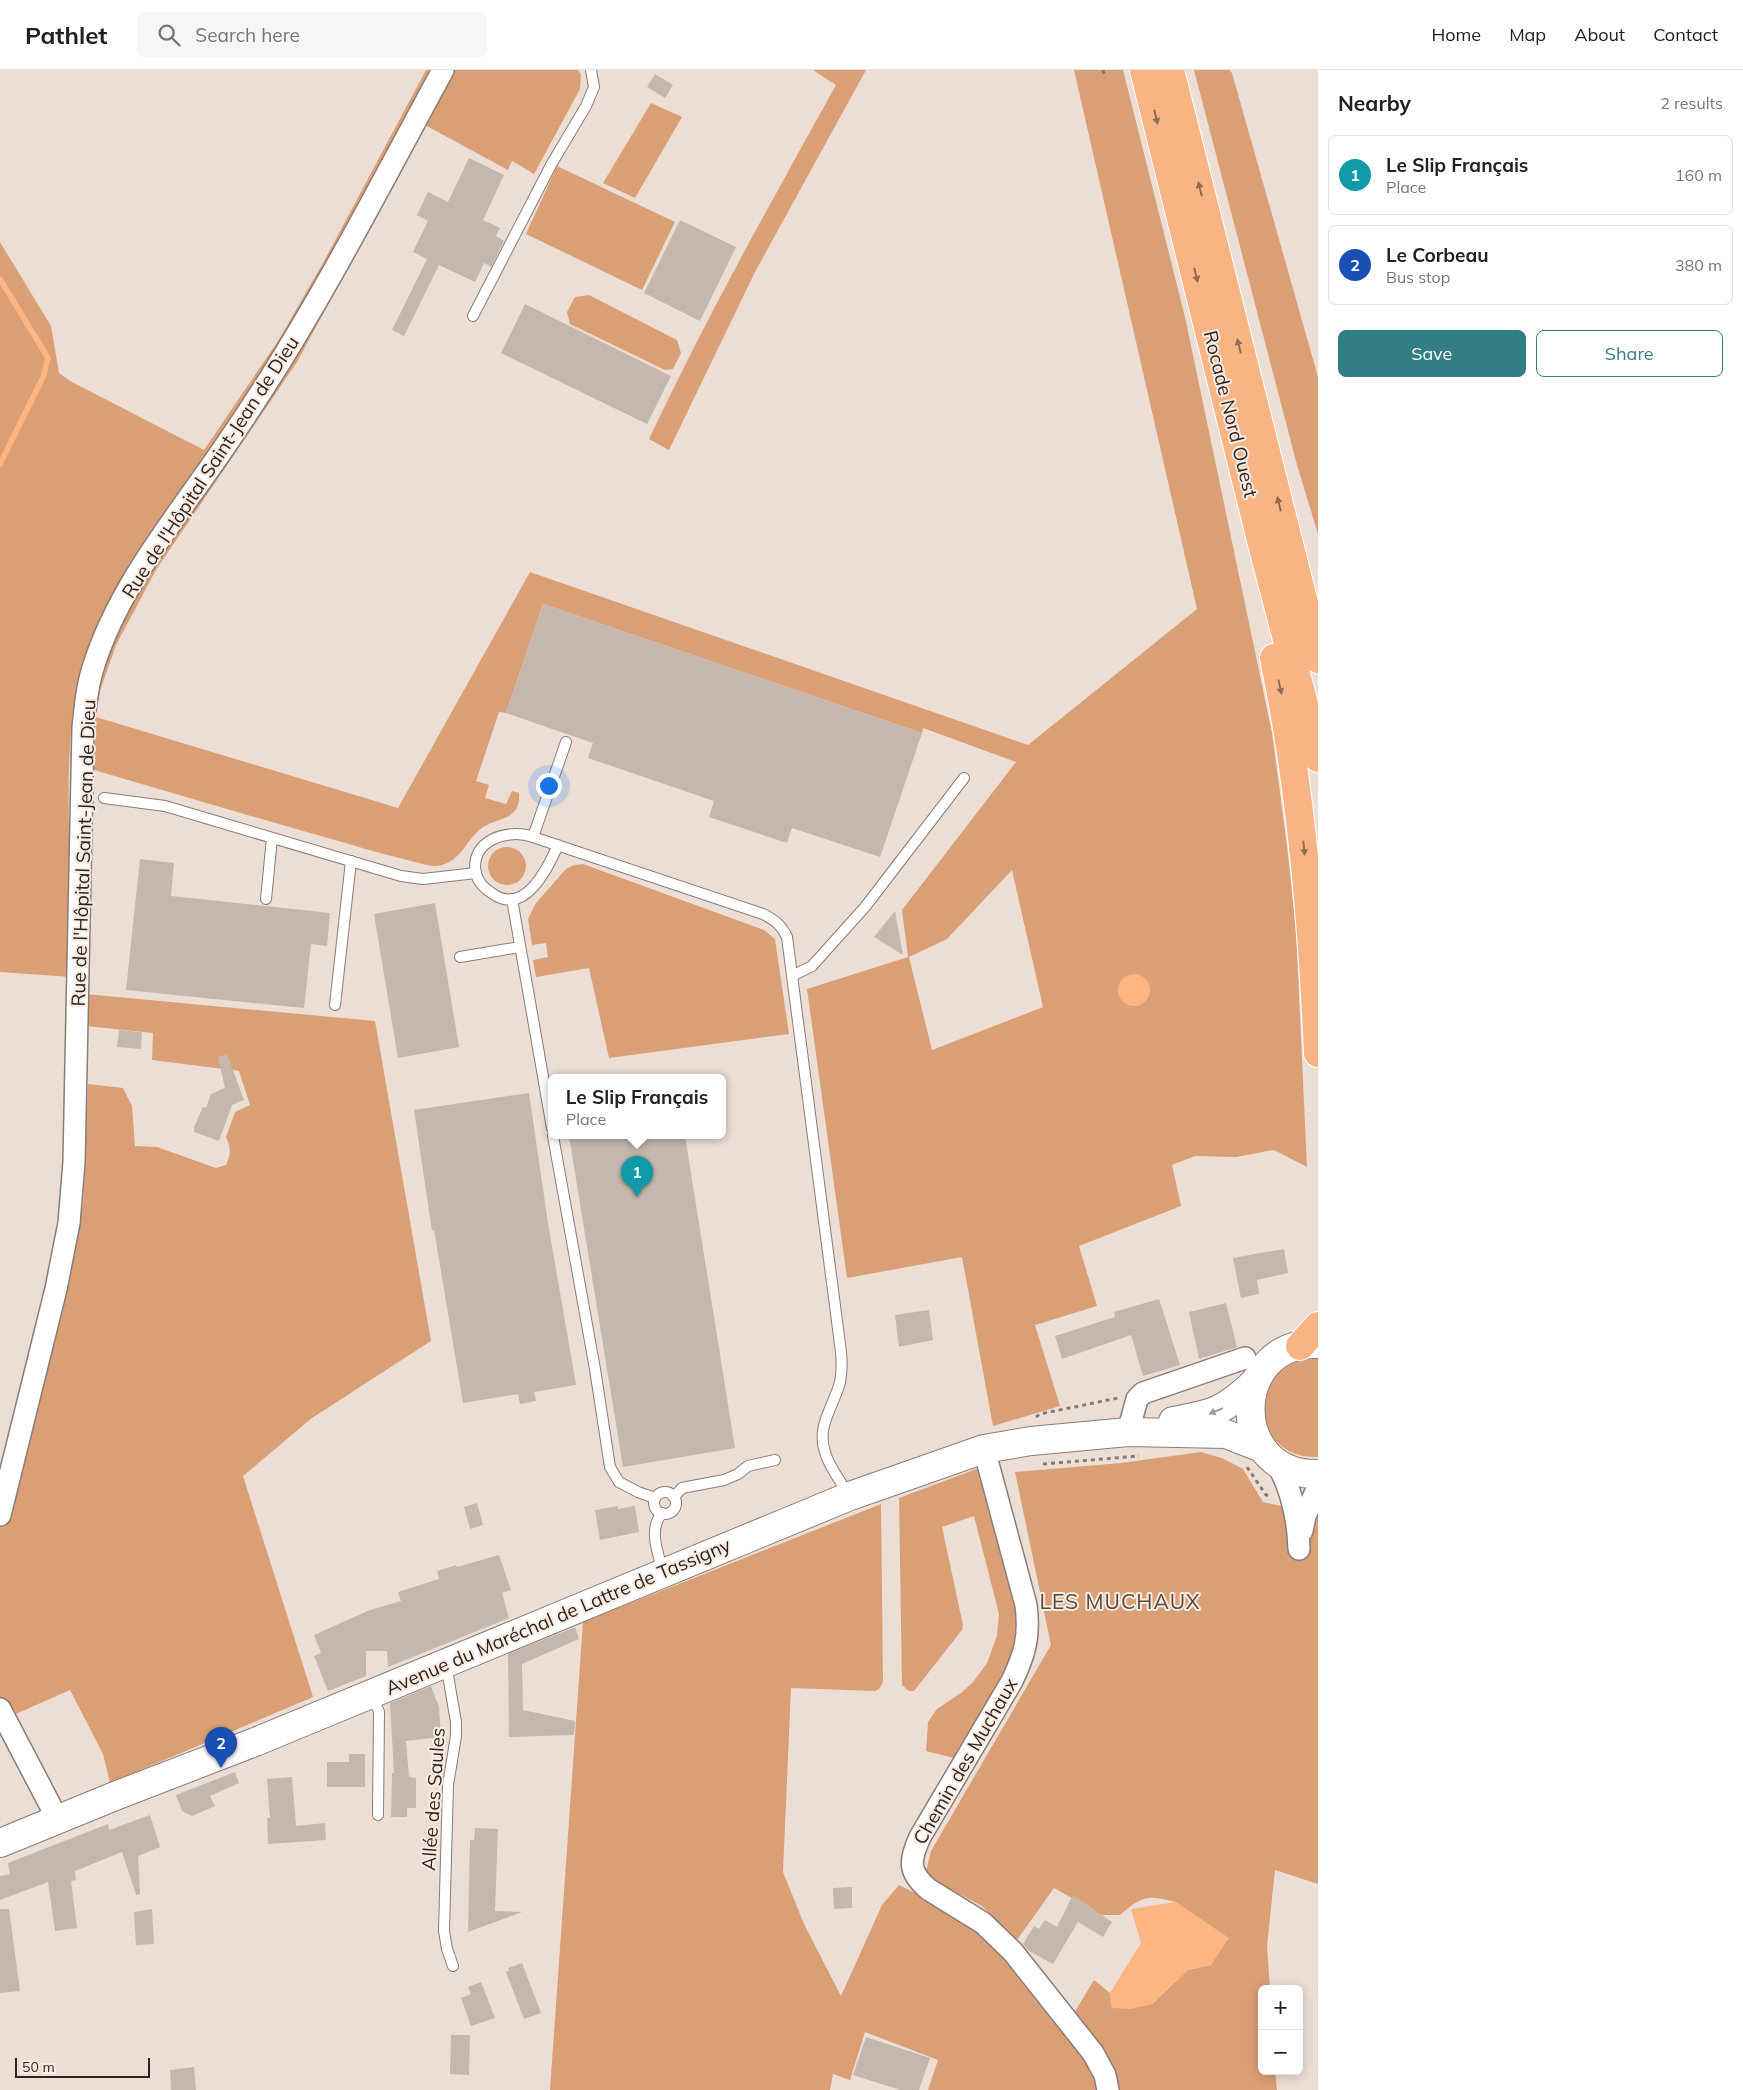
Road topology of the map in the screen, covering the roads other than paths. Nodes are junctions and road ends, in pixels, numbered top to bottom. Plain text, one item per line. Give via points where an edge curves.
1 (443, 70) edge
2 (591, 70) edge
3 (1144, 70) edge
4 (1170, 70) edge
5 (474, 316) dead end
6 (1227, 398) junction
7 (1297, 577) junction
8 (1318, 607) edge
9 (1318, 659) edge
10 (566, 742) dead end
11 (1318, 758) edge
12 (964, 778) dead end
13 (104, 798) dead end
14 (533, 837) junction
15 (272, 838) junction
16 (558, 845) junction
17 (351, 861) junction
18 (476, 873) junction
19 (266, 899) dead end
20 (512, 899) junction
21 (520, 947) junction
22 (460, 957) dead end
23 (794, 975) junction
24 (335, 1005) dead end
25 (1318, 1053) edge
26 (548, 1105) edge
27 (555, 1139) edge
28 (1318, 1326) edge
29 (1309, 1345) edge
30 (1250, 1370) junction
31 (1128, 1432) junction
32 (984, 1449) junction
33 (1262, 1459) junction
34 (775, 1460) dead end
35 (1318, 1474) edge
36 (1318, 1487) edge
37 (674, 1496) junction
38 (850, 1496) junction
39 (655, 1498) junction
40 (662, 1513) junction
41 (0, 1516) edge
42 (663, 1572) junction
43 (446, 1664) junction
44 (372, 1694) junction
45 (0, 1709) edge
46 (378, 1815) dead end
47 (58, 1820) junction
48 (0, 1844) edge
49 (453, 1966) dead end
50 (1108, 2090) edge

1 - 41 street, Rue de l'Hôpital Saint-Jean de Dieu via 286,352 132,582 92,669 83,728 72,1192 56,1289
2 - 5 lane via 594,87 586,106 551,165
3 -> 6 highway, Rocade Nord Ouest
7 -> 4 highway, Rocade Nord Ouest
6 - 11 highway, Rocade Nord Ouest
6 -> 25 highway via 1246,532 1286,718 1297,788 1308,894
7 - 8 highway
7 - 9 highway, Rocade Nord Ouest
10 - 14 lane
12 - 23 lane via 865,907 812,966
13 - 15 lane via 165,806
14 - 16 lane
14 - 18 lane via 514,834 494,837 479,853
15 - 17 lane
15 - 19 lane
16 - 20 lane via 548,870 532,889
16 - 23 lane via 774,920 788,937
17 - 18 lane via 400,876 423,879
17 - 24 lane
18 - 20 lane via 492,894
20 - 21 lane
21 - 22 lane
21 - 26 lane
23 - 38 lane via 841,1352 840,1383 824,1422 822,1441 831,1465
27 - 39 lane via 596,1369 610,1467 619,1482
28 - 29 highway
29 - 30 main road, Avenue du Maréchal de Lattre de Tassigny via 1286,1351 1263,1369
30 -> 31 main road, Avenue du Maréchal de Lattre de Tassigny via 1234,1401 1217,1412
30 - 31 street via 1143,1393 1137,1399
30 - 33 main road, Avenue du Maréchal de Lattre de Tassigny via 1250,1420
31 - 32 main road, Avenue du Maréchal de Lattre de Tassigny
31 - 33 main road, Avenue du Maréchal de Lattre de Tassigny via 1226,1434
32 - 38 main road, Avenue du Maréchal de Lattre de Tassigny
32 - 50 street, Chemin des Muchaux via 1026,1605 1028,1626 1024,1656 920,1837 912,1867 928,1889 983,1923 1013,1952 1097,2059
33 - 35 main road, Avenue du Maréchal de Lattre de Tassigny via 1293,1471
33 - 36 street via 1289,1486 1299,1529 1299,1549 1305,1516
34 - 37 lane via 748,1466 724,1480 682,1488
37 - 39 lane via 664,1492
37 - 40 lane via 676,1503 673,1509
38 - 42 main road, Avenue du Maréchal de Lattre de Tassigny
39 - 40 lane via 656,1509
40 - 42 lane via 655,1521 654,1538
42 - 43 main road, Avenue du Maréchal de Lattre de Tassigny
43 - 44 main road, Avenue du Maréchal de Lattre de Tassigny
43 - 49 lane, Allée des Saules via 456,1722 448,1785 444,1930
44 - 46 lane via 379,1712
44 - 47 main road, Avenue du Maréchal de Lattre de Tassigny
45 - 47 street
47 - 48 main road, Avenue du Maréchal de Lattre de Tassigny

